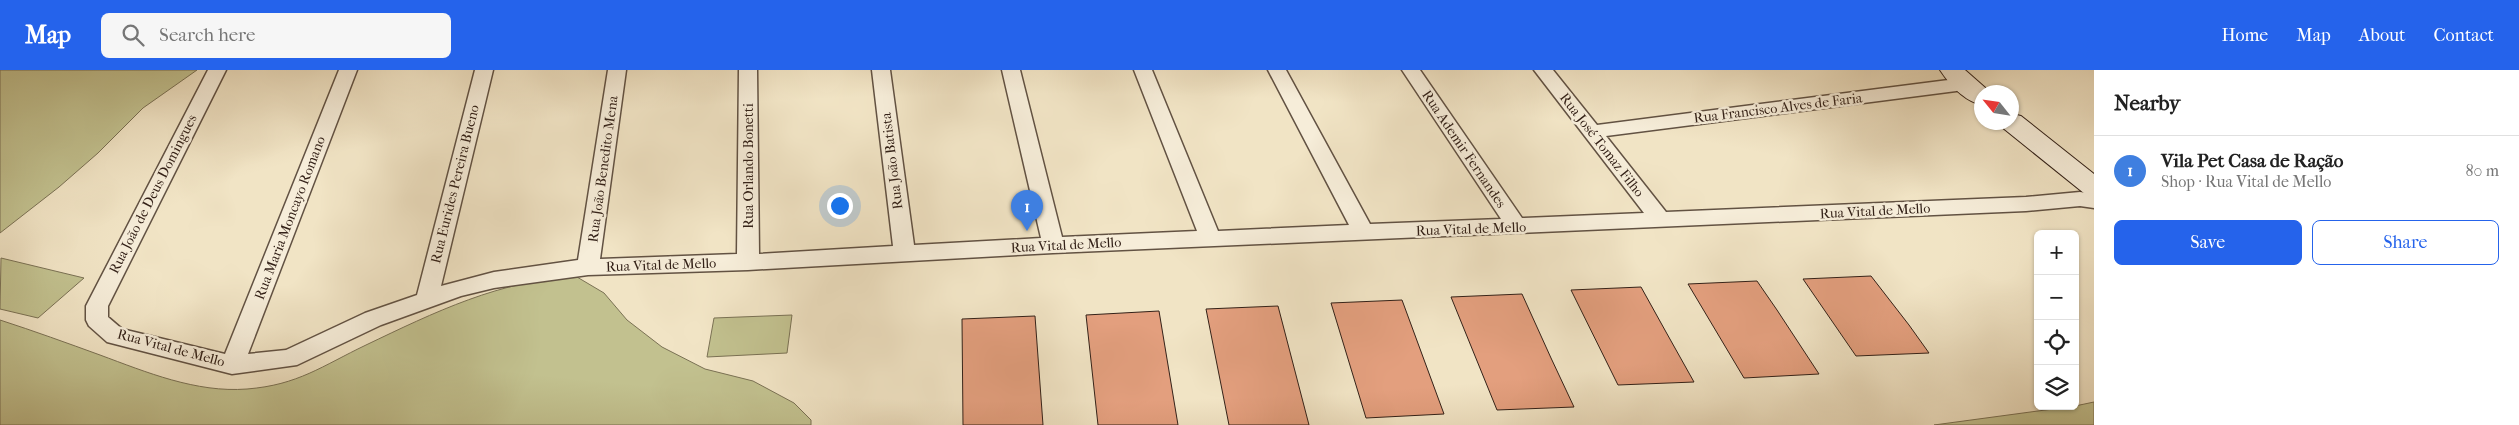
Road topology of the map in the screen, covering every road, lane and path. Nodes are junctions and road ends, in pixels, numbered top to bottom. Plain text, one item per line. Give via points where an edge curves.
1 (217, 70) edge
2 (348, 70) edge
3 (484, 70) edge
4 (617, 70) edge
5 (748, 70) edge
6 (881, 70) edge
7 (1011, 70) edge
8 (1143, 70) edge
9 (1277, 70) edge
10 (1411, 70) edge
11 (1543, 70) edge
12 (1966, 84) edge
13 (2019, 128) edge
14 (1592, 132) junction
15 (2071, 170) junction
16 (2094, 188) edge
17 (2061, 201) junction
18 (2094, 201) edge
19 (1661, 220) junction
20 (1517, 227) junction
21 (1364, 233) junction
22 (1211, 239) junction
23 (1053, 245) junction
24 (904, 252) junction
25 (748, 262) junction
26 (588, 267) junction
27 (427, 298) junction
28 (97, 320) joint
29 (232, 365) junction

1 - 28 street, Rua João de Deus Domingues via 97,306
2 - 29 street, Rua Maria Moncayo Romano
3 - 27 street, Rua Eurides Pereira Bueno
4 - 26 street, Rua João Benedito Mena
5 - 25 street, Rua Orlando Bonetti
6 - 24 street, Rua João Batista
7 - 23 street
8 - 22 street
9 - 21 street
10 - 20 street, Rua Ademir Fernandes
11 - 14 street, Rua José Tomaz Filho
12 - 14 street, Rua Francisco Alves de Faria
13 - 15 street
14 - 19 street, Rua José Tomaz Filho
15 - 16 street
15 - 17 street via 2077,178 2077,193
17 - 18 street, Rua Vital de Mello
17 - 19 street, Rua Vital de Mello
19 - 20 street, Rua Vital de Mello
20 - 21 street, Rua Vital de Mello
21 - 22 street, Rua Vital de Mello
22 - 23 street, Rua Vital de Mello
23 - 24 street, Rua Vital de Mello
24 - 25 street, Rua Vital de Mello
25 - 26 street, Rua Vital de Mello
26 - 27 street, Rua Vital de Mello via 494,280
27 - 29 street, Rua Vital de Mello via 373,319 289,359
28 - 29 street, Rua Vital de Mello via 115,336

